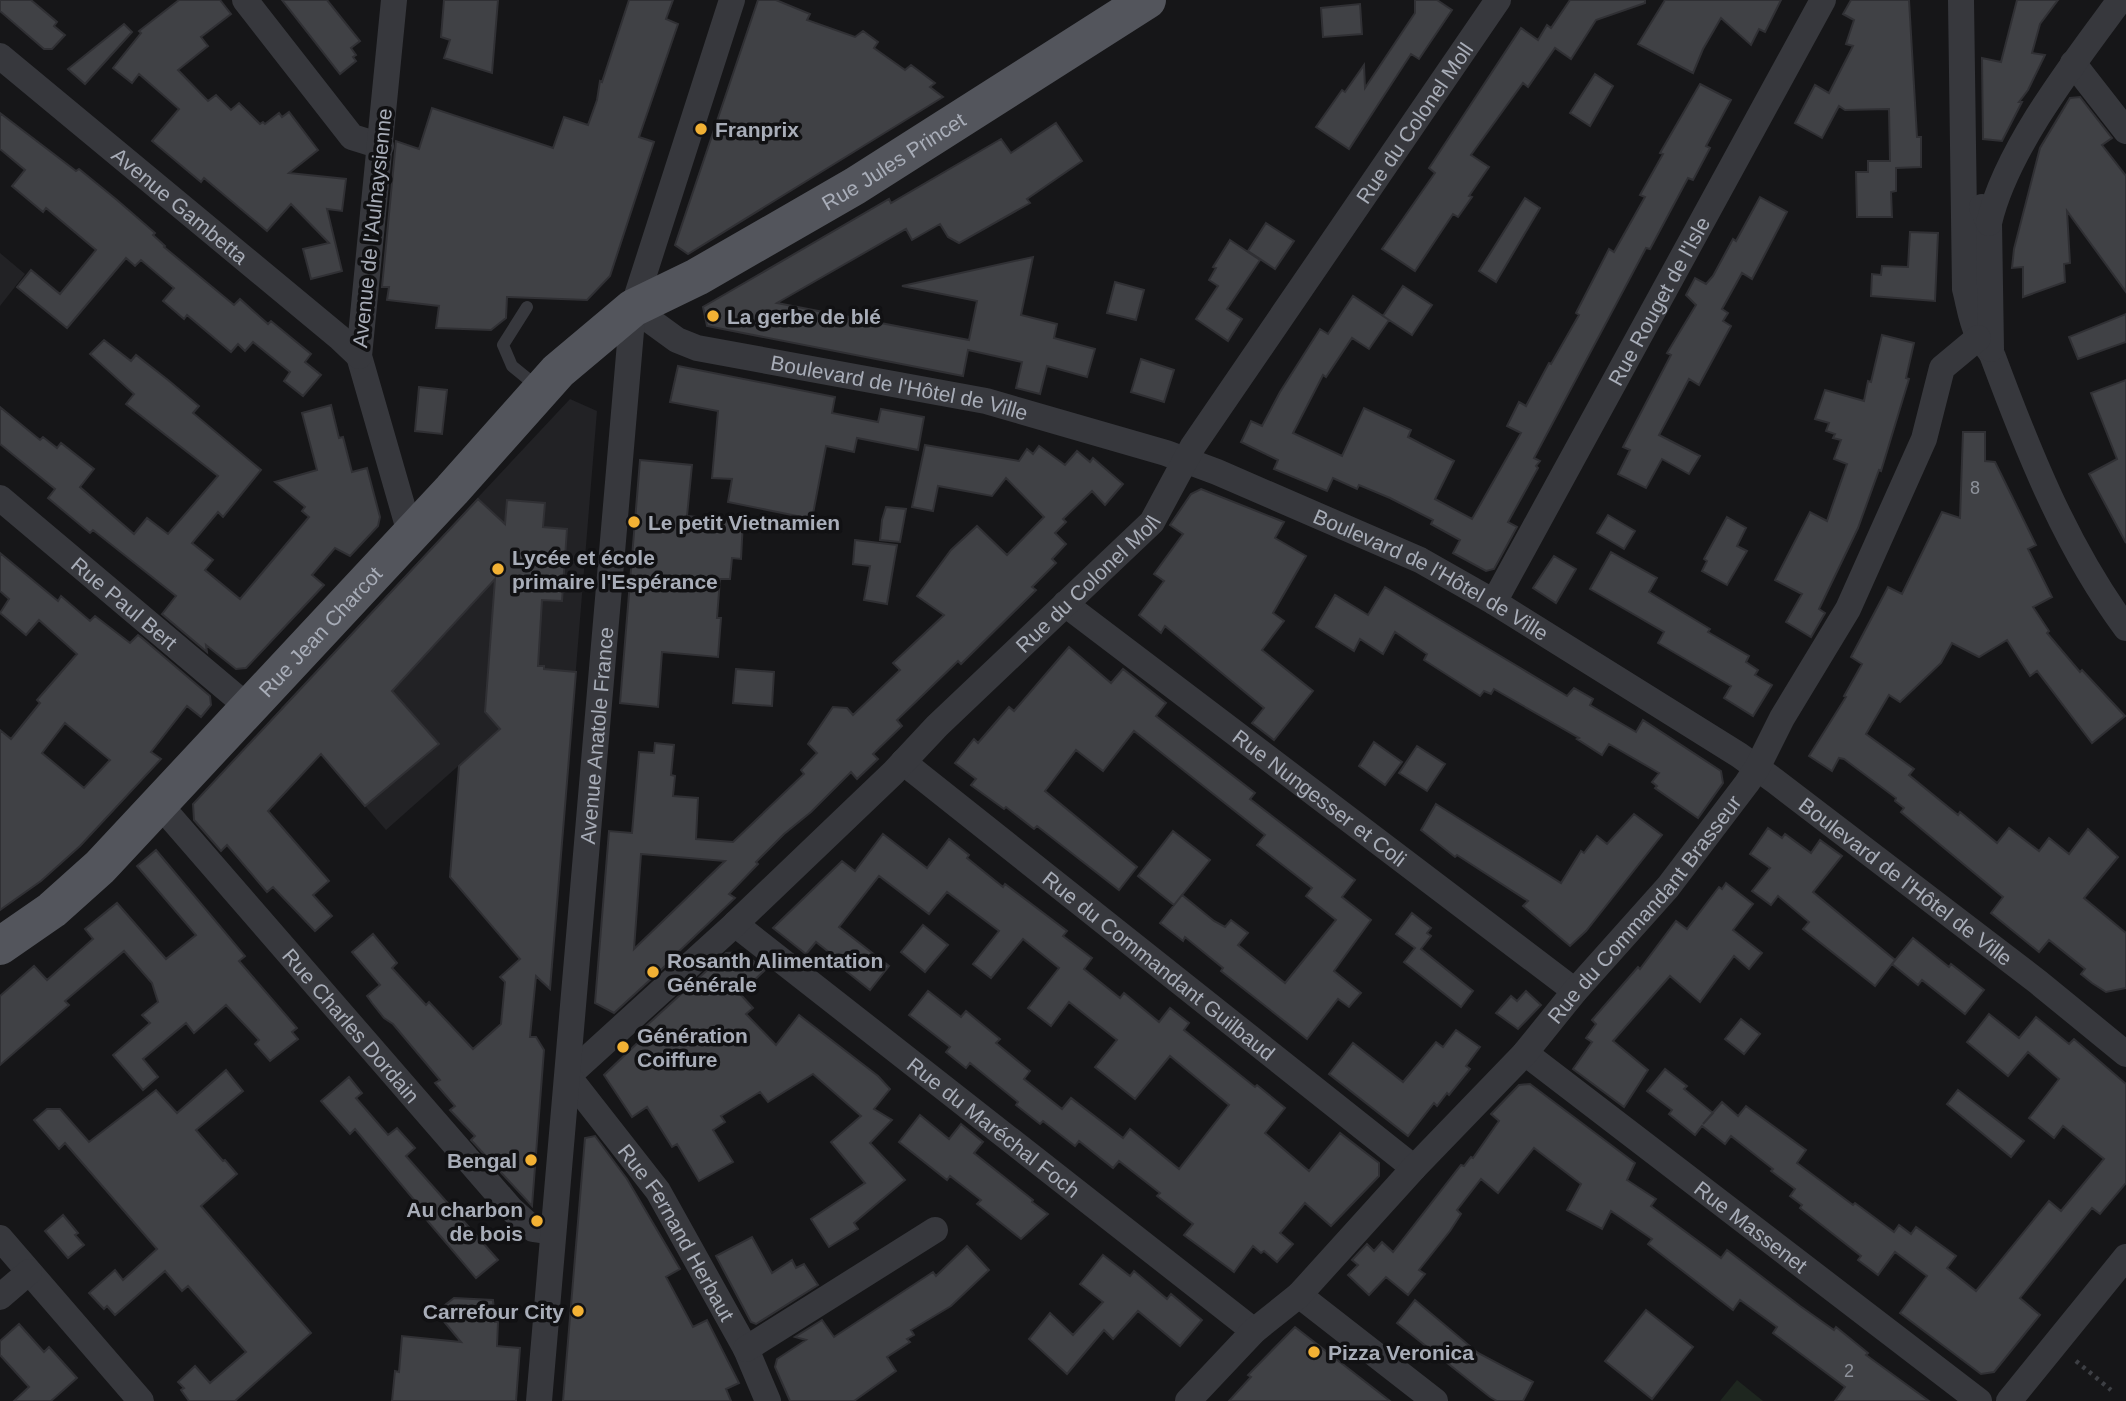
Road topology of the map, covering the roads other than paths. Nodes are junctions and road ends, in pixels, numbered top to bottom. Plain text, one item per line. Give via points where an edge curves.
1 (245, 0) edge
2 (394, 0) edge
3 (732, 0) edge
4 (1147, 0) edge
5 (1498, 0) edge
6 (1823, 0) edge
7 (1961, 0) edge
8 (2120, 0) edge
9 (0, 55) edge
10 (2073, 63) junction
11 (2126, 131) edge
12 (381, 146) junction
13 (1964, 156) junction
14 (2011, 165) junction
15 (1989, 222) junction
16 (527, 307) dead end
17 (633, 309) junction
18 (1984, 344) junction
19 (359, 356) junction
20 (542, 390) junction
21 (1186, 461) junction
22 (0, 498) edge
23 (410, 533) junction
24 (1494, 602) junction
25 (1065, 604) junction
26 (2126, 628) edge
27 (248, 707) junction
28 (904, 762) junction
29 (1757, 768) junction
30 (160, 805) junction
31 (735, 924) junction
32 (0, 946) edge
33 (1575, 991) junction
34 (2124, 1047) edge
35 (1525, 1053) junction
36 (568, 1076) junction
37 (1414, 1168) junction
38 (935, 1230) dead end
39 (553, 1232) junction
40 (0, 1238) edge
41 (2126, 1257) edge
42 (29, 1272) junction
43 (1299, 1295) junction
44 (0, 1297) edge
45 (1254, 1331) junction
46 (746, 1349) junction
47 (141, 1401) edge
48 (539, 1401) edge
49 (768, 1401) edge
50 (1188, 1401) edge
51 (1435, 1401) edge
52 (1979, 1401) edge
53 (2009, 1401) edge

1 - 12 street via 352,136
2 - 12 street, Avenue de l'Aulnaysienne
3 - 17 street, Avenue Anatole France
4 - 17 main road, Rue Jules Princet via 855,186
5 - 21 street, Rue du Colonel Moll
6 - 24 street, Rue Rouget de l'Isle
7 - 13 street
8 - 10 street
9 - 19 street, Avenue Gambetta
10 - 11 street
10 - 14 street
12 - 19 street, Avenue de l'Aulnaysienne
13 - 14 street via 1972,166 1987,172
13 - 15 street
13 - 18 street via 1965,289
14 - 15 street
15 - 18 street
16 - 20 lane via 503,345 512,366
17 - 20 main road, Rue Jean Charcot via 558,371
17 - 21 street, Boulevard de l'Hôtel de Ville via 677,340 697,348 986,401
17 - 36 street, Avenue Anatole France
18 - 26 street via 2058,515
18 - 29 street, Rue du Commandant Brasseur via 1942,368 1924,439 1848,609
19 - 23 street, Avenue de l'Aulnaysienne
20 - 23 main road, Rue Jean Charcot
21 - 24 street, Boulevard de l'Hôtel de Ville via 1420,560
21 - 25 street, Rue du Colonel Moll via 1153,523
22 - 27 street, Rue Paul Bert
23 - 27 main road, Rue Jean Charcot
24 - 29 street, Boulevard de l'Hôtel de Ville
25 - 28 street, Rue du Colonel Moll
25 - 33 street, Rue Nungesser et Coli
27 - 30 main road, Rue Jean Charcot
28 - 31 street, Rue du Colonel Moll
28 - 37 street, Rue du Commandant Guilbaud
29 - 33 street, Rue du Commandant Brasseur via 1668,887
29 - 34 street, Boulevard de l'Hôtel de Ville
30 - 32 main road, Rue Jean Charcot via 62,901
30 - 39 street, Rue Charles Dordain via 510,1208 533,1229
31 - 36 street, Rue du Colonel Moll
31 - 45 street, Rue du Maréchal Foch
33 - 35 street, Rue du Commandant Brasseur
35 - 37 street, Rue du Commandant Brasseur
35 - 52 street, Rue Massenet
36 - 39 street, Avenue Anatole France
36 - 46 street, Rue Fernand Herbaut via 658,1191
37 - 43 street, Rue du Commandant Brasseur
38 - 46 street
39 - 48 street, Avenue Anatole France
40 - 42 street
41 - 53 street
42 - 44 street
42 - 47 street
43 - 45 street, Rue du Commandant Brasseur
43 - 51 street
45 - 50 street, Rue du Commandant Brasseur
46 - 49 street, Rue Fernand Herbaut

